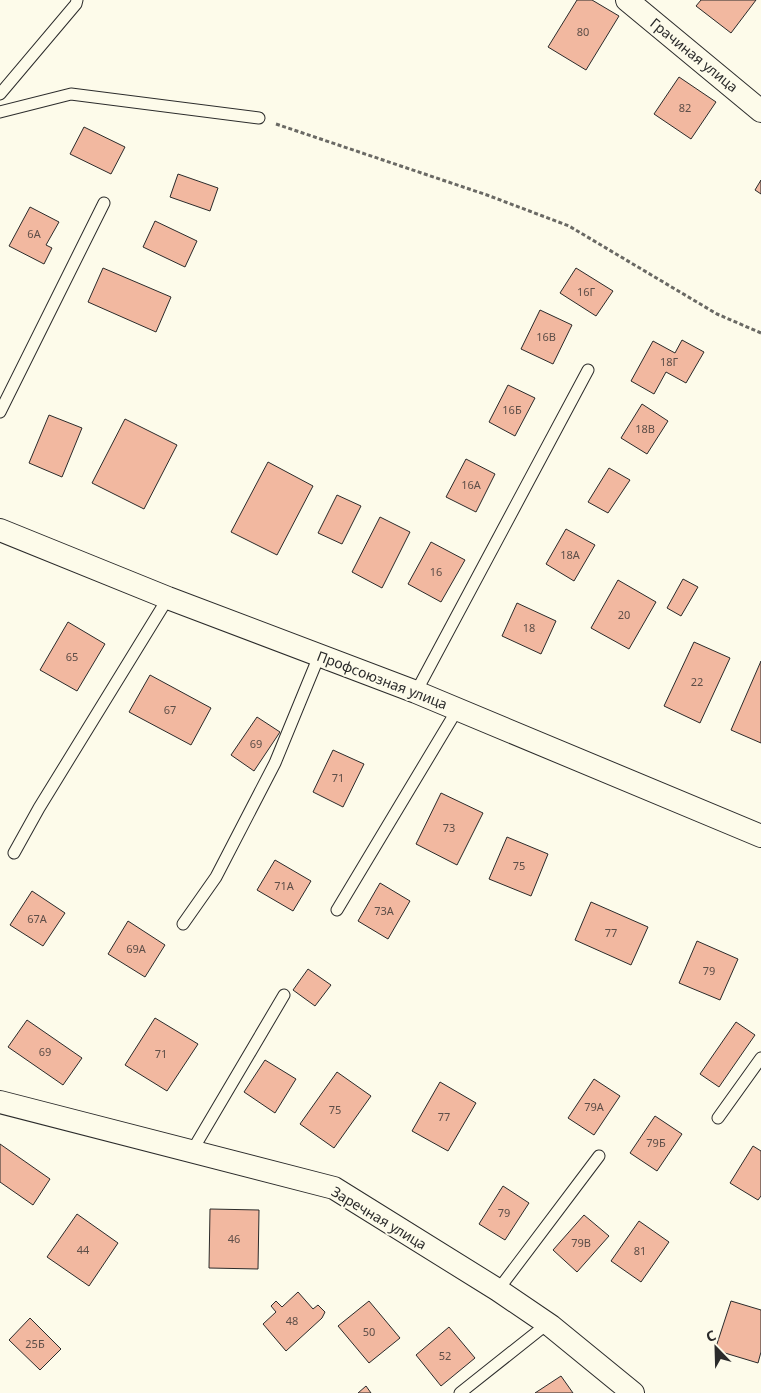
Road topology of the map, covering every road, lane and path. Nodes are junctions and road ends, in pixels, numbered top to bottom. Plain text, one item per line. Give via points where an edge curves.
1 (77, 0) edge
2 (627, 0) edge
3 (0, 94) edge
4 (761, 111) edge
5 (0, 112) edge
6 (259, 118) joint
7 (104, 203) dead end
8 (761, 333) edge
9 (588, 370) dead end
10 (0, 412) edge
11 (0, 530) edge
12 (168, 598) junction
13 (319, 656) junction
14 (416, 692) junction
15 (457, 710) junction
16 (761, 836) edge
17 (14, 853) dead end
18 (337, 910) dead end
19 (183, 924) dead end
20 (284, 995) dead end
21 (761, 1058) edge
22 (0, 1102) edge
23 (718, 1118) dead end
24 (192, 1151) junction
25 (599, 1156) dead end
26 (498, 1290) junction
27 (548, 1324) junction
28 (460, 1393) edge
29 (633, 1393) edge

1 - 3 lane
2 - 4 street, Грачиная улица
5 - 6 lane via 71,94
6 - 8 path via 569,226 717,314
7 - 10 lane
9 - 14 lane
11 - 12 street, Профсоюзная улица
12 - 13 street, Профсоюзная улица
12 - 17 lane
13 - 14 street, Профсоюзная улица
13 - 19 lane via 275,763 216,877
14 - 15 street, Профсоюзная улица
15 - 16 street, Профсоюзная улица
15 - 18 lane
20 - 24 lane
21 - 23 lane
22 - 24 street, Заречная улица
24 - 26 street, Заречная улица via 334,1188
25 - 26 lane
26 - 27 street, Заречная улица
27 - 28 lane
27 - 29 street, Заречная улица

